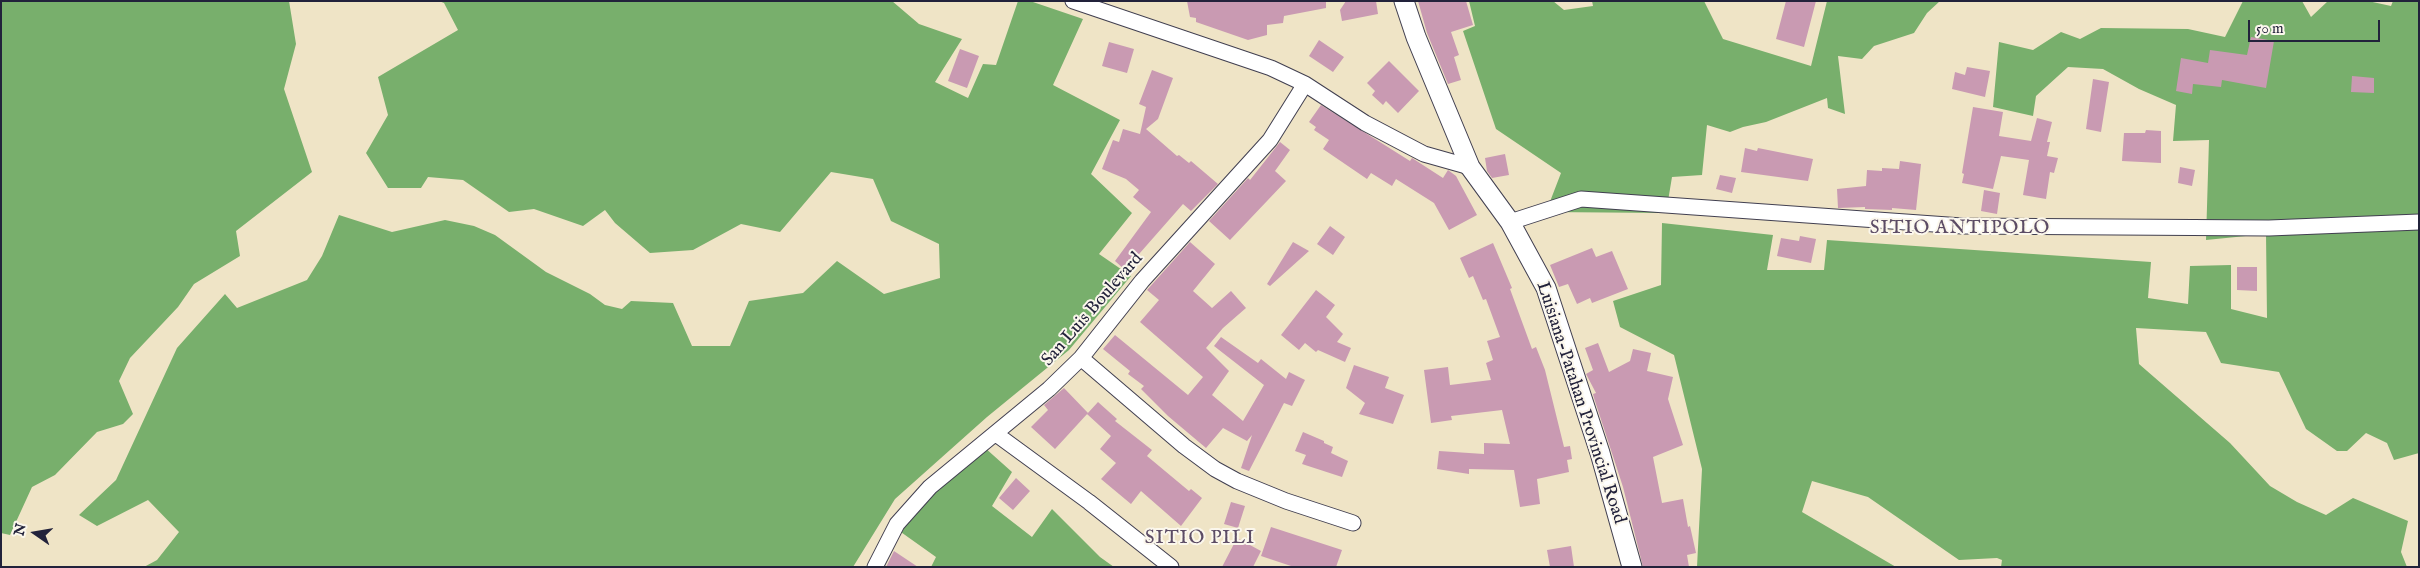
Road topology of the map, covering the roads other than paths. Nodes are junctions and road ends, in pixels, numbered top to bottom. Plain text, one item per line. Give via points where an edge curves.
1 (1073, 1) edge
2 (1404, 1) edge
3 (1306, 84) junction
4 (1470, 167) junction
5 (1510, 222) junction
6 (2419, 222) edge
7 (1082, 358) junction
8 (996, 434) junction
9 (1353, 523) dead end
10 (875, 567) edge
11 (1171, 567) edge
12 (1632, 567) edge

1 - 3 street via 1271,68
2 - 4 street, Luisiana-Patahan Provincial Road
3 - 4 street via 1366,123 1424,154
3 - 7 street, San Luis Boulevard via 1270,140 1142,280
4 - 5 street, Luisiana-Patahan Provincial Road
5 - 6 street via 1581,199 1962,226 2269,228
5 - 12 street, Luisiana-Patahan Provincial Road via 1546,288 1600,453
7 - 8 street, San Luis Boulevard
7 - 9 street via 1215,469 1278,498
8 - 10 street, San Luis Boulevard via 924,494 897,524
8 - 11 street

